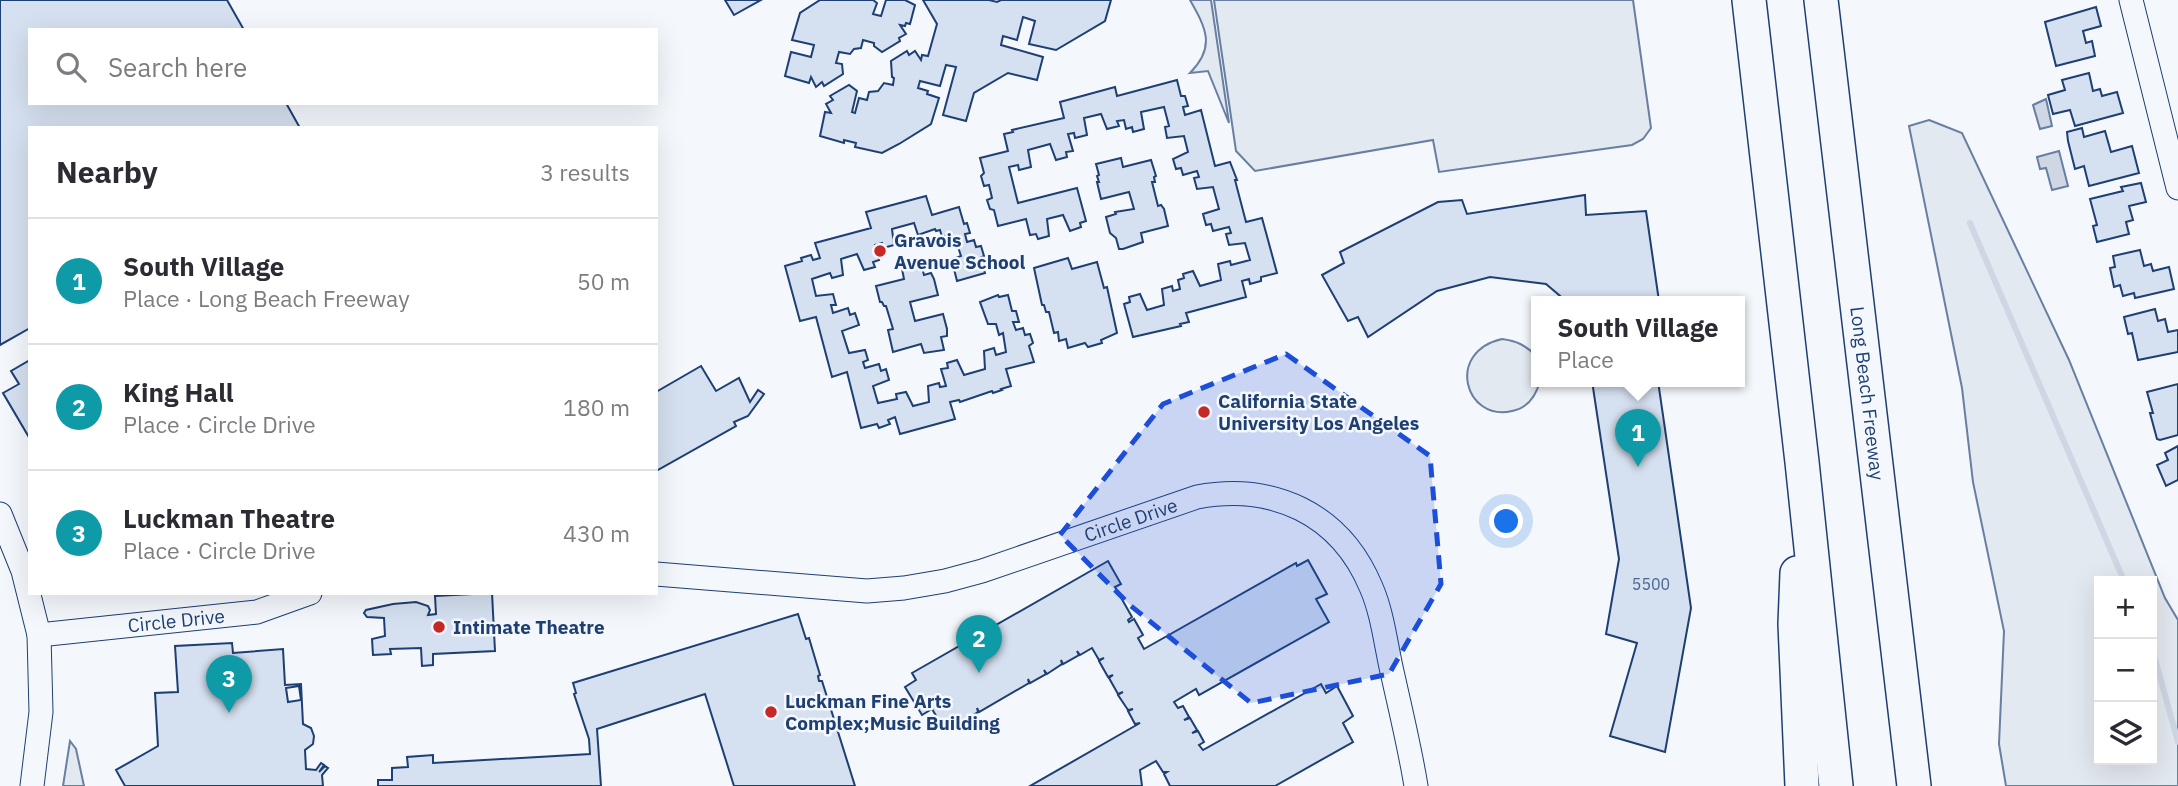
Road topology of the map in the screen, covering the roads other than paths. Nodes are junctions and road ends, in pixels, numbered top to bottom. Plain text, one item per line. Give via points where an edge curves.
1 (1748, 0) edge
2 (1821, 0) edge
3 (2131, 0) edge
4 (2178, 188) edge
5 (1802, 463) junction
6 (0, 513) edge
7 (658, 575) edge
8 (28, 591) edge
9 (29, 595) edge
10 (304, 595) edge
11 (39, 635) junction
12 (32, 786) edge
13 (1416, 786) edge
14 (1802, 786) edge
15 (1836, 786) edge
16 (1914, 786) edge

1 - 5 highway
2 - 16 highway, Long Beach Freeway
3 - 4 street
5 - 14 highway via 1794,624
5 - 15 highway
6 - 8 street
7 - 13 street, Circle Drive via 867,592 904,588 982,571 1197,497 1225,492 1279,500 1329,528 1361,565 1381,624
9 - 11 street
10 - 11 street, Circle Drive via 257,612
11 - 12 street via 41,712

